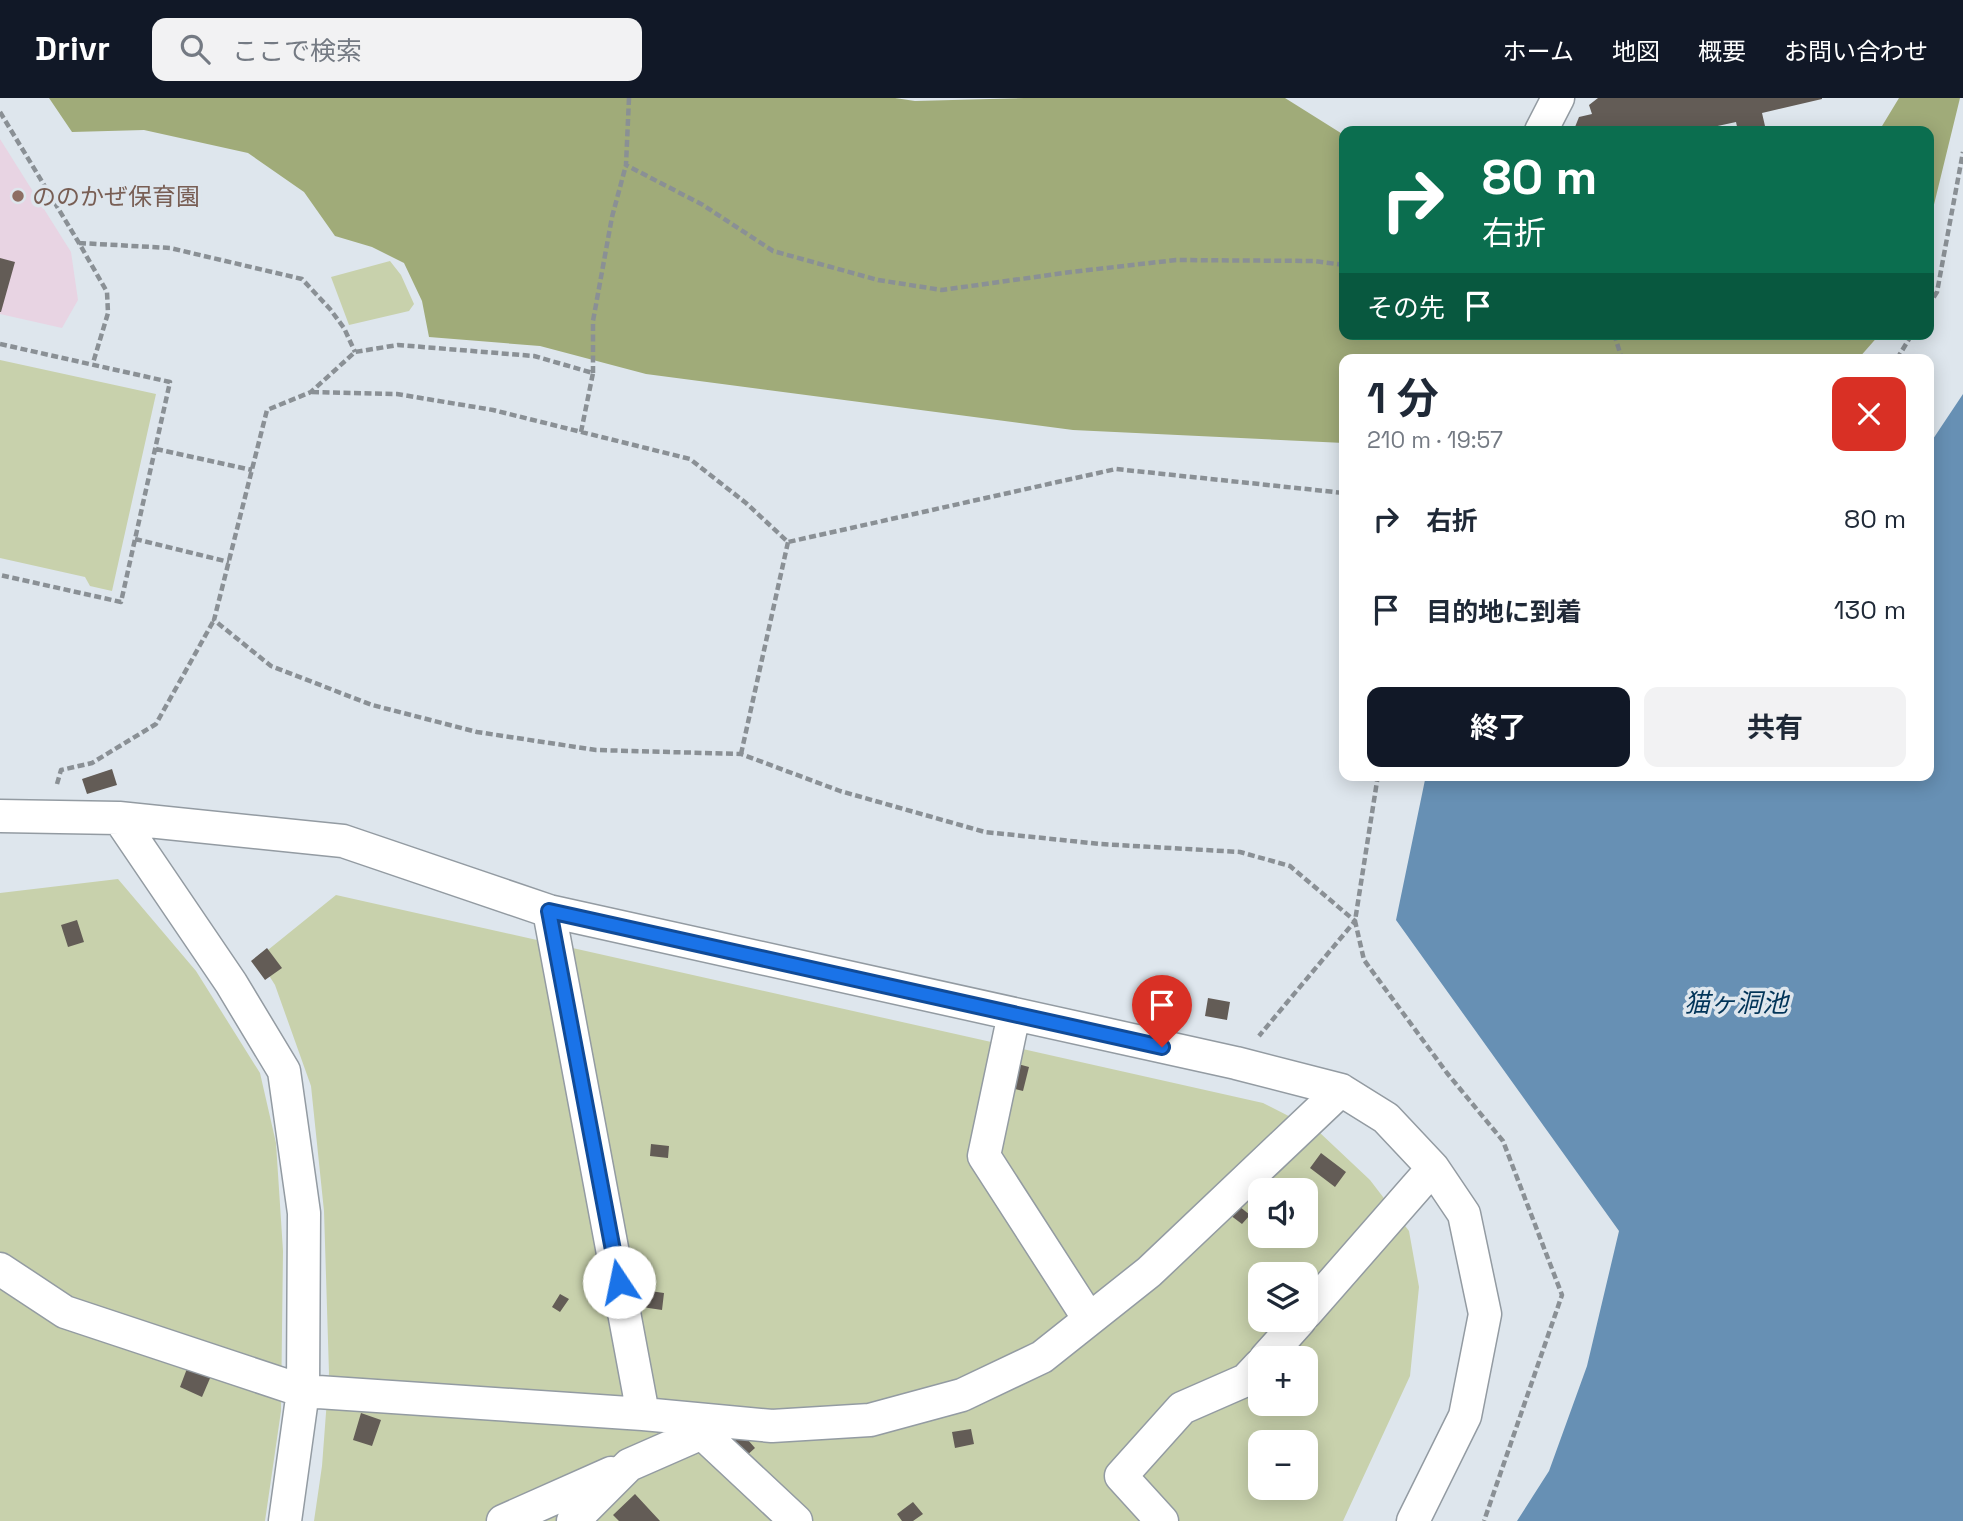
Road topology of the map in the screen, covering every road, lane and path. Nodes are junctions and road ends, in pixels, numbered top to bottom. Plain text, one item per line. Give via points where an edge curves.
1 (629, 98) edge
2 (1558, 98) edge
3 (0, 112) edge
4 (1544, 126) edge
5 (1963, 152) edge
6 (626, 165) junction
7 (79, 243) junction
8 (1339, 264) edge
9 (1934, 297) edge
10 (0, 344) edge
11 (355, 352) junction
12 (93, 363) junction
13 (593, 373) junction
14 (311, 392) junction
15 (581, 432) junction
16 (156, 449) junction
17 (251, 470) junction
18 (1339, 492) edge
19 (135, 539) junction
20 (788, 542) junction
21 (229, 562) junction
22 (0, 575) edge
23 (214, 620) junction
24 (741, 754) junction
25 (1377, 781) edge
26 (0, 816) edge
27 (50, 817) junction
28 (119, 818) junction
29 (549, 911) junction
30 (1355, 921) junction
31 (1014, 1014) junction
32 (1236, 1063) junction
33 (1341, 1090) junction
34 (1433, 1168) junction
35 (0, 1269) edge
36 (1318, 1299) edge
37 (1089, 1319) junction
38 (1289, 1332) edge
39 (1277, 1346) edge
40 (1248, 1378) edge
41 (303, 1391) junction
42 (643, 1414) junction
43 (694, 1425) junction
44 (629, 1465) junction
45 (285, 1521) edge
46 (503, 1521) edge
47 (573, 1521) edge
48 (796, 1521) edge
49 (1162, 1521) edge
50 (1413, 1521) edge
51 (1484, 1521) edge

1 - 6 path
2 - 4 street
3 - 7 path
5 - 9 path
6 - 8 path via 704,205 773,251 878,280 942,290 1177,260
6 - 13 path via 593,321
7 - 11 path via 170,248 302,279 344,328
7 - 12 path via 107,292 108,313
10 - 12 path
11 - 13 path via 398,345 534,356
11 - 14 path
12 - 16 path via 170,382
13 - 15 path
14 - 15 path via 397,394 493,410
14 - 17 path via 267,410
15 - 20 path via 690,459
16 - 17 path
16 - 19 path
17 - 21 path
18 - 20 path via 1116,469
19 - 21 path
19 - 22 path via 121,602
20 - 24 path
21 - 23 path
23 - 24 path via 271,666 372,705 464,728 596,750
23 - 27 path via 156,724 92,764 61,769
24 - 30 path via 840,791 985,832 1240,852 1290,866
25 - 30 path
26 - 27 street
27 - 28 street
28 - 29 street via 343,841
28 - 41 street via 231,983 284,1071 304,1213
29 - 31 street
29 - 42 street
30 - 32 path
30 - 51 path via 1364,960 1503,1141 1562,1295
31 - 32 street
31 - 37 street via 984,1156
32 - 33 street
33 - 34 street via 1386,1118
33 - 37 street via 1149,1272
34 - 36 street
34 - 50 street via 1464,1214 1485,1314 1465,1416
35 - 41 street via 65,1312
37 - 43 street via 1042,1357 962,1395 870,1420
38 - 39 street
40 - 49 street via 1182,1408 1121,1476
41 - 42 street
41 - 45 street
42 - 43 street
43 - 44 street
43 - 48 street
44 - 46 street
44 - 47 street

